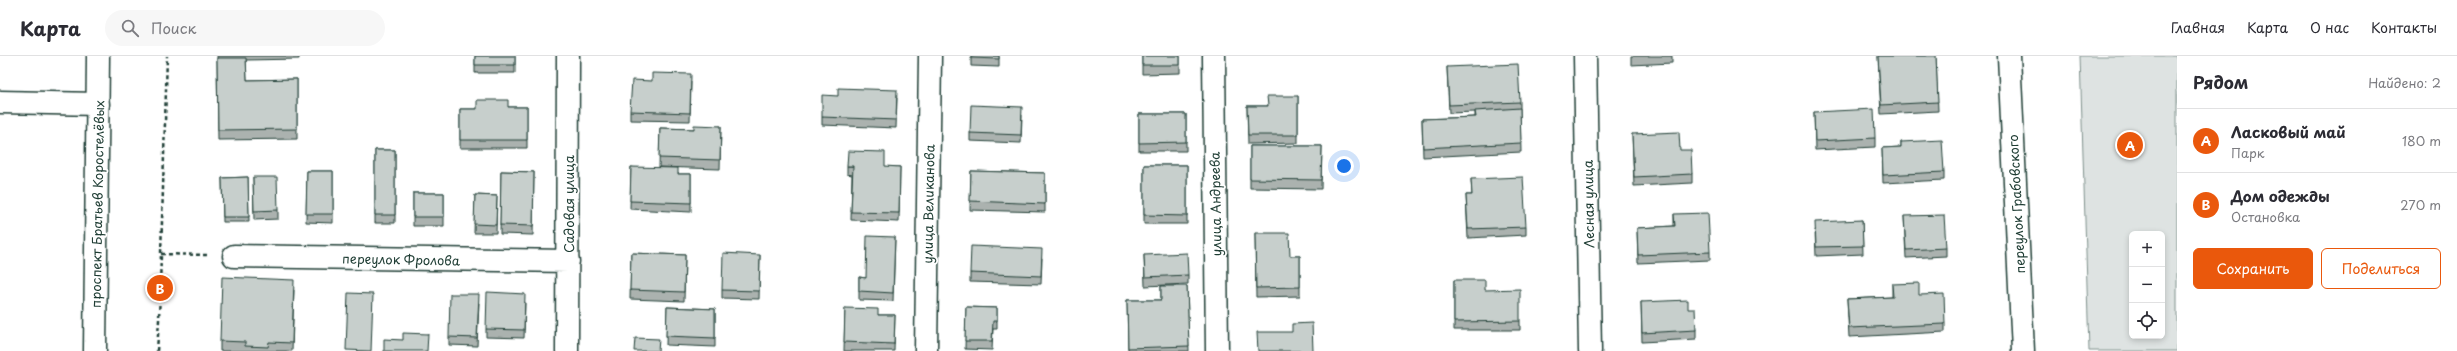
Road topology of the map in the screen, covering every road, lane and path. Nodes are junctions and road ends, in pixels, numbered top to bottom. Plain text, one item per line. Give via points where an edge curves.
1 (98, 56) edge
2 (167, 56) edge
3 (568, 56) edge
4 (930, 56) edge
5 (1214, 56) edge
6 (1585, 56) edge
7 (2009, 56) edge
8 (0, 102) edge
9 (98, 104) junction
10 (161, 254) junction
11 (234, 256) joint
12 (568, 261) junction
13 (95, 351) edge
14 (156, 351) edge
15 (567, 351) edge
16 (926, 351) edge
17 (1217, 351) edge
18 (1590, 351) edge
19 (2023, 351) edge

1 - 9 street, проспект Братьев Коростелёвых
2 - 10 path
3 - 12 street, Садовая улица
4 - 16 street, улица Великанова
5 - 17 street, улица Андреева
6 - 18 street, Лесная улица
7 - 19 street, переулок Грабовского
8 - 9 street
9 - 13 street, проспект Братьев Коростелёвых
10 - 11 path
10 - 14 path
11 - 12 street, переулок Фролова
12 - 15 street, Садовая улица

